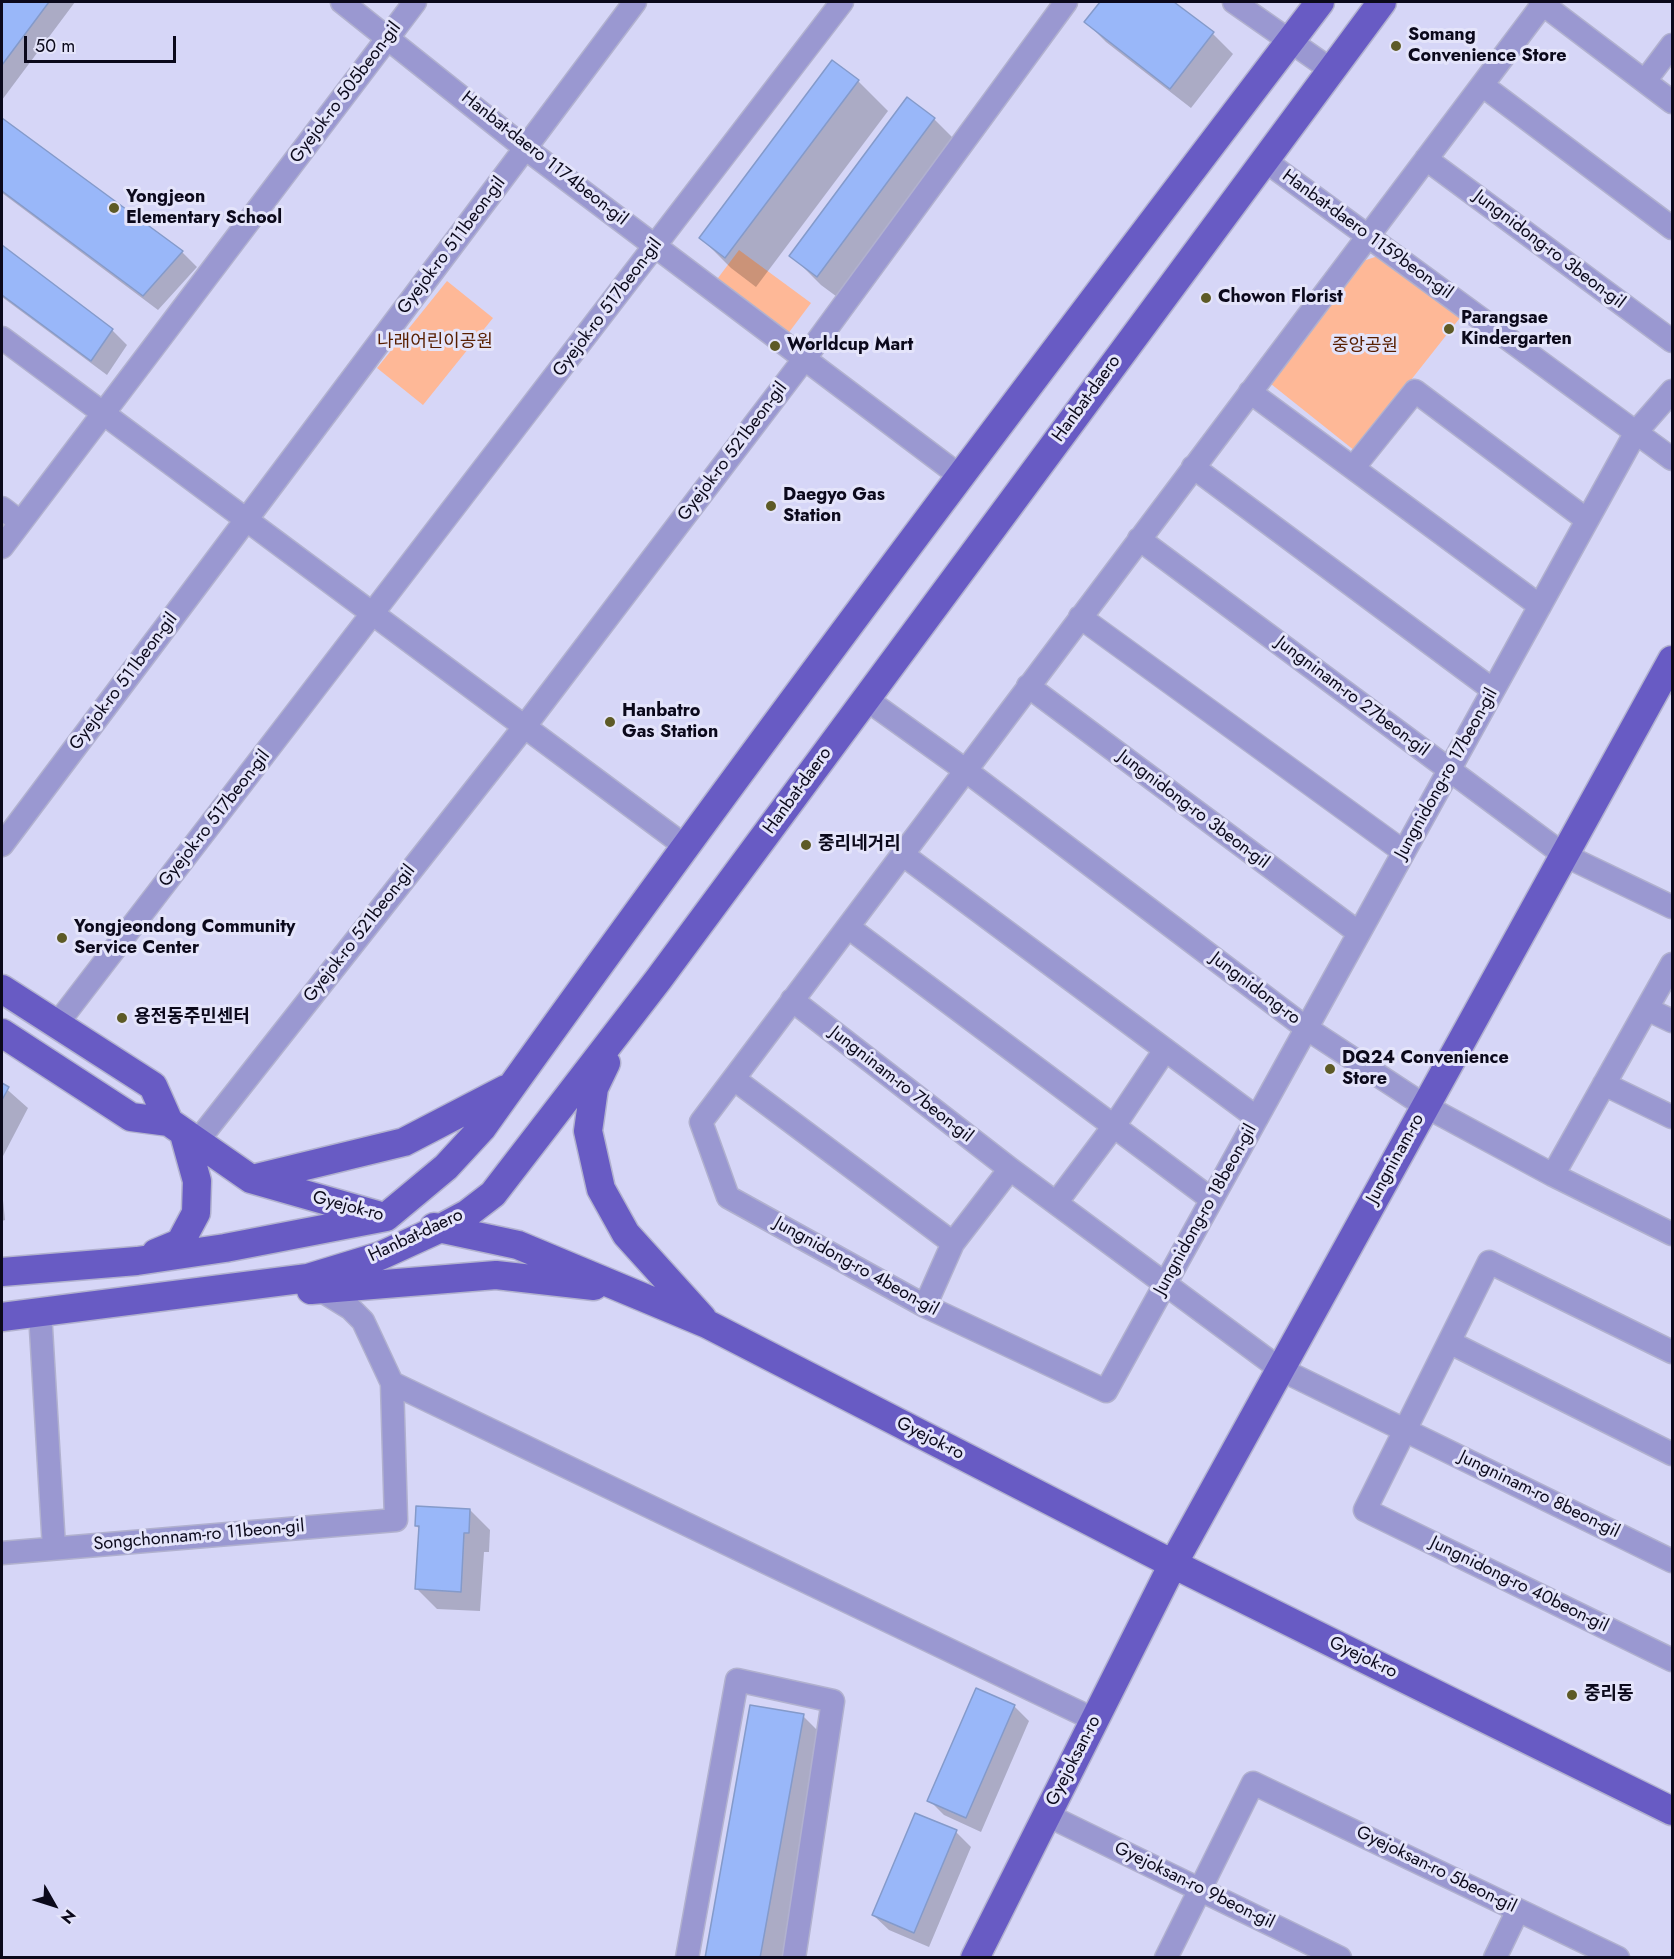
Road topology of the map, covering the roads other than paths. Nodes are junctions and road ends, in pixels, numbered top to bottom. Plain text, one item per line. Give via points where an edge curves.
1 (342, 2) edge
2 (416, 2) edge
3 (635, 2) edge
4 (842, 2) edge
5 (1066, 2) edge
6 (1234, 2) edge
7 (1320, 2) edge
8 (1382, 2) edge
9 (1541, 3) edge
10 (389, 37) junction
11 (1291, 40) junction
12 (1672, 45) edge
13 (1330, 69) junction
14 (1645, 81) junction
15 (1482, 85) junction
16 (1672, 102) edge
17 (525, 148) junction
18 (1426, 159) junction
19 (1264, 160) junction
20 (1672, 228) edge
21 (1368, 236) junction
22 (656, 245) junction
23 (2, 338) edge
24 (1672, 341) edge
25 (805, 358) junction
26 (1672, 391) edge
27 (1250, 392) junction
28 (102, 414) junction
29 (1636, 432) junction
30 (1672, 459) edge
31 (1193, 467) junction
32 (1353, 468) junction
33 (960, 476) junction
34 (2, 508) edge
35 (247, 518) junction
36 (1587, 520) junction
37 (20, 522) junction
38 (1139, 539) junction
39 (2, 547) edge
40 (1540, 606) junction
41 (374, 614) junction
42 (1080, 617) junction
43 (1672, 660) edge
44 (1028, 686) junction
45 (1493, 690) junction
46 (866, 699) junction
47 (525, 726) junction
48 (964, 770) junction
49 (1449, 770) junction
50 (2, 845) edge
51 (685, 846) junction
52 (1404, 852) junction
53 (902, 854) junction
54 (1564, 855) junction
55 (1672, 907) edge
56 (848, 927) junction
57 (1359, 933) junction
58 (1672, 964) edge
59 (658, 980) junction
60 (2, 989) edge
61 (792, 1000) junction
62 (1647, 1009) junction
63 (1672, 1022) edge
64 (57, 1024) junction
65 (1306, 1028) junction
66 (2, 1033) edge
67 (1165, 1050) junction
68 (734, 1079) junction
69 (1604, 1084) junction
70 (511, 1087) junction
71 (1425, 1106) junction
72 (1672, 1116) edge
73 (1257, 1118) junction
74 (1114, 1126) junction
75 (183, 1133) junction
76 (1010, 1169) junction
77 (1552, 1175) junction
78 (252, 1179) junction
79 (1211, 1199) junction
80 (1056, 1203) junction
81 (386, 1217) junction
82 (441, 1228) junction
83 (1672, 1234) edge
84 (953, 1244) junction
85 (137, 1261) junction
86 (2, 1272) edge
87 (1165, 1284) junction
88 (225, 1288) junction
89 (319, 1289) junction
90 (628, 1290) junction
91 (925, 1306) junction
92 (39, 1312) junction
93 (2, 1317) edge
94 (707, 1324) junction
95 (1449, 1342) junction
96 (1672, 1352) edge
97 (1280, 1369) junction
98 (392, 1383) junction
99 (1106, 1391) joint
100 (1405, 1430) junction
101 (1672, 1454) edge
102 (54, 1548) junction
103 (2, 1553) edge
104 (1672, 1561) edge
105 (1173, 1564) junction
106 (1672, 1660) edge
107 (1095, 1719) junction
108 (1672, 1811) edge
109 (1047, 1815) junction
110 (1200, 1889) junction
111 (1518, 1910) junction
112 (687, 1958) edge
113 (794, 1958) edge
114 (975, 1958) edge
115 (1166, 1958) edge
116 (1340, 1958) edge
117 (1495, 1958) edge
118 (1618, 1958) edge

1 - 10 street, Hanbat-daero 1174beon-gil
2 - 10 street, Gyejok-ro 505beon-gil
3 - 17 street, Gyejok-ro 511beon-gil
4 - 22 street, Gyejok-ro 517beon-gil
5 - 25 street, Gyejok-ro 521beon-gil
6 - 11 street
7 - 11 main road, Hanbat-daero
8 - 13 main road, Hanbat-daero
9 - 14 street
9 - 15 street
10 - 17 street, Hanbat-daero 1174beon-gil
10 - 28 street, Gyejok-ro 505beon-gil
11 - 13 street
11 - 33 main road, Hanbat-daero
12 - 14 street
13 - 19 main road, Hanbat-daero
14 - 16 street
15 - 18 street
15 - 20 street
17 - 22 street, Hanbat-daero 1174beon-gil
17 - 35 street, Gyejok-ro 511beon-gil
18 - 21 street
18 - 24 street, Jungnidong-ro 3beon-gil
19 - 21 street, Hanbat-daero 1159beon-gil
19 - 46 main road, Hanbat-daero
21 - 27 street
21 - 29 street, Hanbat-daero 1159beon-gil
22 - 25 street, Hanbat-daero 1174beon-gil
22 - 41 street, Gyejok-ro 517beon-gil
23 - 28 street
25 - 33 street, Hanbat-daero 1174beon-gil
25 - 47 street, Gyejok-ro 521beon-gil
26 - 29 street, Jungnidong-ro 17beon-gil
27 - 31 street
27 - 32 street
28 - 35 street
28 - 37 street, Gyejok-ro 505beon-gil
29 - 30 street, Hanbat-daero 1159beon-gil
29 - 36 street, Jungnidong-ro 17beon-gil
31 - 38 street
31 - 45 street
32 - 36 street via 1414,391
32 - 40 street
33 - 51 main road, Hanbat-daero
34 - 37 street
35 - 41 street
35 - 50 street, Gyejok-ro 511beon-gil
36 - 40 street, Jungnidong-ro 17beon-gil
37 - 39 street, Gyejok-ro 505beon-gil
38 - 42 street
38 - 49 street, Jungninam-ro 27beon-gil
40 - 45 street, Jungnidong-ro 17beon-gil
41 - 47 street
41 - 64 street, Gyejok-ro 517beon-gil
42 - 44 street
42 - 52 street
43 - 54 main road, Jungninam-ro
44 - 48 street
44 - 57 street, Jungnidong-ro 3beon-gil
45 - 49 street, Jungnidong-ro 17beon-gil
46 - 48 street, Jungnidong-ro
46 - 59 main road, Hanbat-daero
47 - 51 street
47 - 75 street, Gyejok-ro 521beon-gil
48 - 53 street, Jungnidong-ro 4beon-gil
48 - 65 street, Jungnidong-ro
49 - 52 street, Jungnidong-ro 17beon-gil
49 - 54 street, Jungninam-ro 27beon-gil
51 - 70 main road, Hanbat-daero
52 - 57 street, Jungnidong-ro 17beon-gil
53 - 56 street, Jungnidong-ro 4beon-gil
53 - 67 street
54 - 55 street, Jungninam-ro 27beon-gil
54 - 71 main road, Jungninam-ro
56 - 61 street, Jungnidong-ro 4beon-gil
56 - 74 street
57 - 65 street, Jungnidong-ro 17beon-gil
58 - 62 street
59 - 82 main road, Hanbat-daero via 493,1194
59 - 94 main road via 613,1047 594,1088 588,1131 601,1189 626,1234
60 - 64 main road
61 - 68 street, Jungnidong-ro 4beon-gil
61 - 76 street, Jungninam-ro 7beon-gil
62 - 63 street
62 - 69 street
64 - 75 main road via 153,1086
65 - 71 street, Jungnidong-ro
65 - 73 street, Jungnidong-ro 18beon-gil
66 - 75 main road, Gyejok-ro via 131,1117
67 - 73 street
67 - 74 street
68 - 84 street
68 - 91 street, Jungnidong-ro 4beon-gil via 701,1122 728,1197
69 - 72 street
69 - 77 street
70 - 78 main road via 404,1142
70 - 81 main road, Hanbat-daero via 467,1146
71 - 77 street, Jungnidong-ro
71 - 97 main road, Jungninam-ro
73 - 79 street, Jungnidong-ro 18beon-gil
74 - 79 street
74 - 80 street
75 - 78 main road, Gyejok-ro
75 - 85 main road via 197,1181 196,1213 180,1243
76 - 80 street, Jungninam-ro 7beon-gil
76 - 84 street
77 - 83 street, Jungnidong-ro
78 - 81 main road, Gyejok-ro
79 - 87 street, Jungnidong-ro 18beon-gil
80 - 87 street, Jungninam-ro 7beon-gil
81 - 82 main road, Gyejok-ro
81 - 85 main road, Hanbat-daero
82 - 88 main road, Hanbat-daero via 380,1256 308,1278
82 - 90 main road, Gyejok-ro via 518,1245
84 - 91 street
85 - 86 main road, Hanbat-daero
87 - 97 street, Jungninam-ro 7beon-gil
87 - 99 street, Jungnidong-ro 18beon-gil
88 - 89 main road via 258,1294
88 - 92 main road, Hanbat-daero
89 - 90 main road via 496,1275
89 - 98 street via 363,1321
90 - 94 main road, Gyejok-ro
91 - 99 street, Jungnidong-ro 4beon-gil
92 - 93 main road, Hanbat-daero
92 - 102 street
94 - 105 main road, Gyejok-ro
95 - 96 street via 1489,1262
95 - 100 street
95 - 101 street
97 - 100 street, Jungninam-ro 8beon-gil
97 - 105 main road, Jungninam-ro
98 - 102 street, Songchonnam-ro 11beon-gil via 396,1520
98 - 107 street
100 - 104 street, Jungninam-ro 8beon-gil
100 - 106 street, Jungnidong-ro 40beon-gil via 1365,1510
102 - 103 street, Songchonnam-ro 11beon-gil
105 - 107 main road, Gyejoksan-ro
105 - 108 main road, Gyejok-ro
107 - 109 main road, Gyejoksan-ro
109 - 110 street, Gyejoksan-ro 9beon-gil
109 - 114 main road, Gyejoksan-ro
110 - 111 street, Gyejoksan-ro 5beon-gil via 1253,1783
110 - 115 street
110 - 116 street, Gyejoksan-ro 9beon-gil
111 - 117 street
111 - 118 street, Gyejoksan-ro 5beon-gil
112 - 113 street via 737,1680 833,1701

